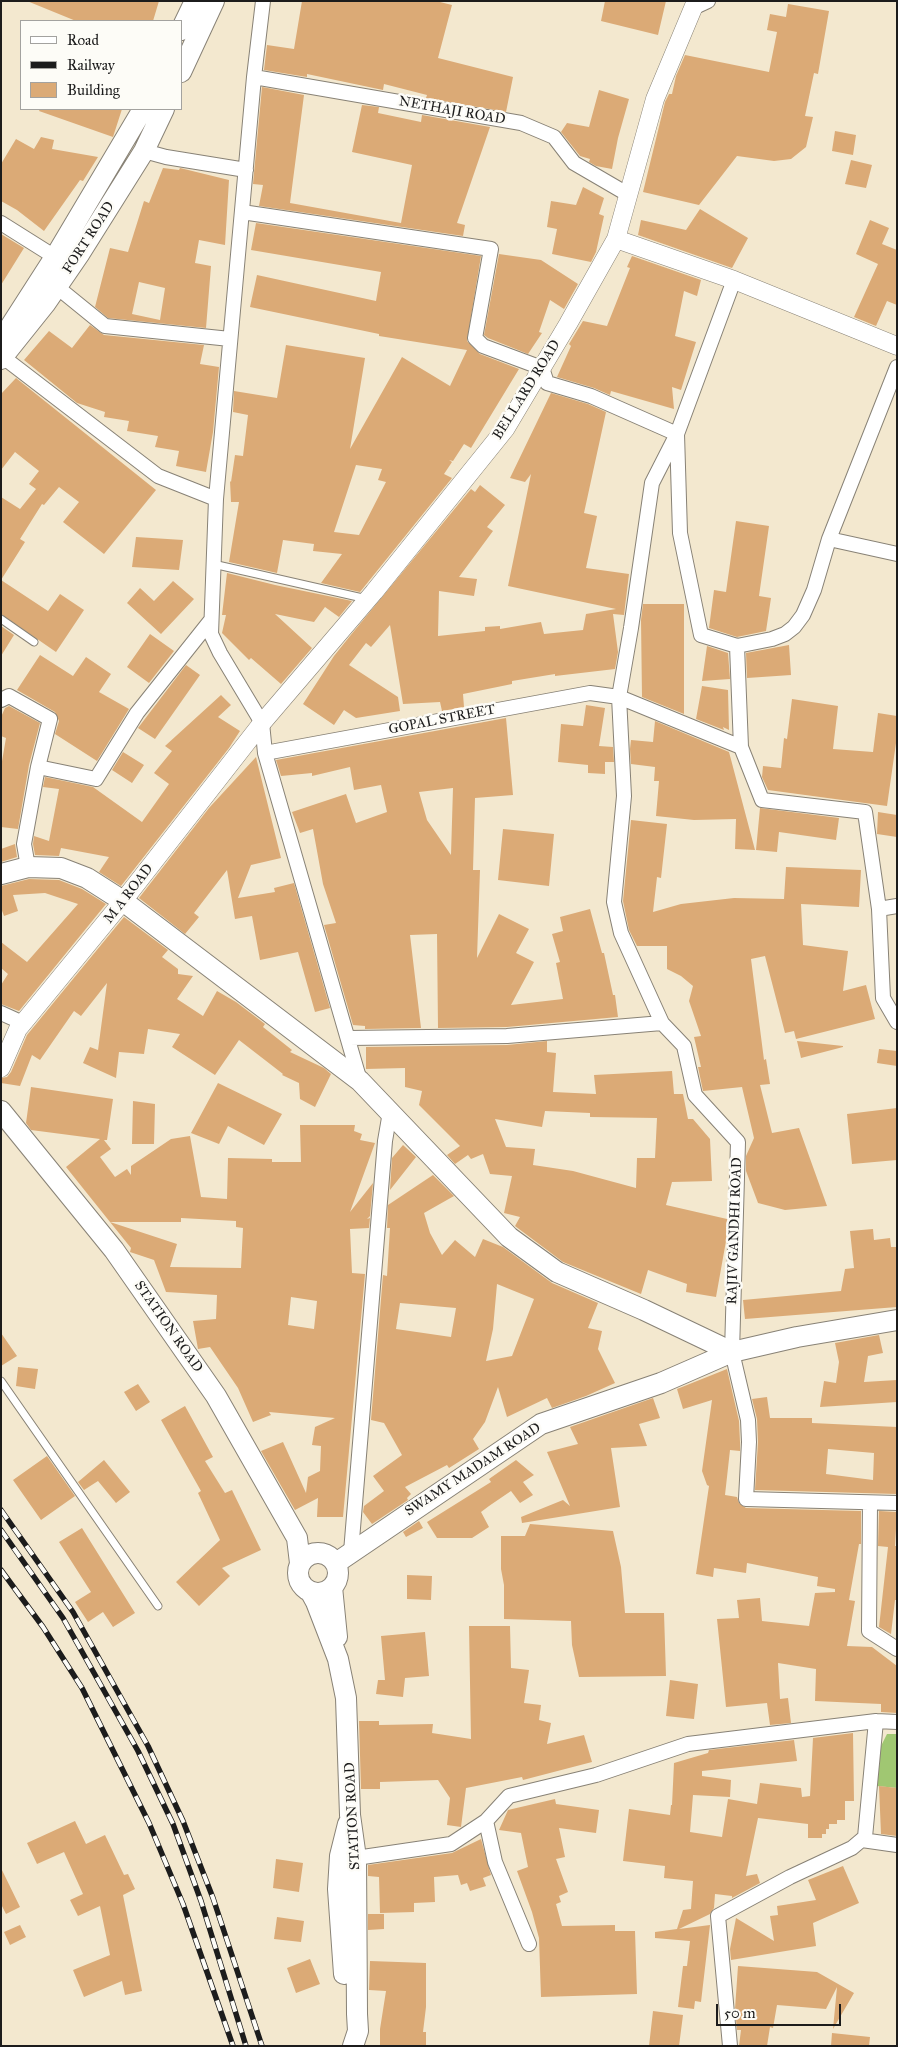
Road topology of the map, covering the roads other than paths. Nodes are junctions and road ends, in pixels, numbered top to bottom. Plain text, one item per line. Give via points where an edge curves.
1 (195, 1) edge
2 (214, 1) edge
3 (263, 1) edge
4 (699, 3) edge
5 (182, 28) edge
6 (182, 70) edge
7 (254, 77) junction
8 (142, 110) edge
9 (164, 110) edge
10 (124, 143) junction
11 (144, 151) junction
12 (246, 170) junction
13 (629, 195) junction
14 (242, 212) junction
15 (1, 223) edge
16 (616, 239) junction
17 (55, 257) junction
18 (734, 280) junction
19 (57, 287) junction
20 (230, 338) junction
21 (897, 346) edge
22 (2, 351) edge
23 (897, 367) edge
24 (542, 368) junction
25 (677, 434) junction
26 (216, 499) junction
27 (829, 539) junction
28 (897, 554) edge
29 (214, 564) junction
30 (368, 599) junction
31 (1, 620) edge
32 (211, 620) junction
33 (34, 642) dead end
34 (737, 646) junction
35 (619, 697) junction
36 (1, 700) edge
37 (262, 722) junction
38 (741, 746) junction
39 (265, 754) junction
40 (38, 767) junction
41 (28, 867) junction
42 (1, 874) edge
43 (123, 902) junction
44 (897, 906) edge
45 (879, 909) junction
46 (1, 1013) edge
47 (897, 1022) edge
48 (23, 1023) junction
49 (662, 1023) junction
50 (348, 1038) junction
51 (1, 1068) edge
52 (360, 1082) junction
53 (1, 1112) edge
54 (390, 1112) junction
55 (897, 1320) edge
56 (732, 1352) junction
57 (1, 1381) edge
58 (870, 1503) junction
59 (897, 1503) edge
60 (308, 1558) junction
61 (343, 1558) junction
62 (332, 1587) junction
63 (310, 1591) junction
64 (158, 1606) dead end
65 (897, 1649) edge
66 (338, 1659) junction
67 (876, 1721) junction
68 (897, 1722) edge
69 (350, 1815) junction
70 (486, 1821) junction
71 (862, 1840) junction
72 (897, 1845) edge
73 (356, 1858) junction
74 (529, 1944) dead end
75 (346, 2044) edge
76 (730, 2046) edge

1 - 5 main road
2 - 6 main road
3 - 7 street
4 - 13 street, BELLARD ROAD via 655,99
7 - 12 street
7 - 13 street, NETHAJI ROAD via 522,123 554,137 574,163
8 - 10 main road, FORT ROAD
9 - 11 main road, FORT ROAD
10 - 11 main road
10 - 17 main road, FORT ROAD
11 - 12 street
11 - 19 main road, FORT ROAD
12 - 14 street
13 - 16 street, BELLARD ROAD
14 - 20 street
14 - 24 street via 491,248 475,338 482,346
15 - 17 street
16 - 18 street
16 - 24 street, BELLARD ROAD
17 - 22 main road, FORT ROAD via 10,327
18 - 21 street
18 - 25 street, RAJIV GANDHI ROAD
19 - 20 street via 104,326
19 - 22 main road, FORT ROAD
20 - 26 street
22 - 26 street via 158,476
23 - 27 street
24 - 25 street via 547,383 591,396
24 - 30 street, BELLARD ROAD via 506,428
25 - 34 street via 680,533 701,635
25 - 35 street, RAJIV GANDHI ROAD via 652,483
26 - 29 street
27 - 28 street
27 - 34 street via 814,590 794,627 772,639
29 - 30 lane
29 - 32 street
30 - 37 street, BELLARD ROAD
31 - 33 lane
32 - 37 street via 211,634 220,653
32 - 40 street via 137,713 96,779
34 - 38 street
35 - 38 street, GOPAL STREET
35 - 39 street, GOPAL STREET via 590,693
35 - 49 street, RAJIV GANDHI ROAD via 624,796 614,902 621,933
36 - 40 street via 9,696 50,719
37 - 39 street
37 - 43 street, M A ROAD
38 - 45 street via 762,800 864,812
39 - 50 street
40 - 41 street via 24,844
41 - 42 main road
41 - 43 main road via 61,868 87,878
43 - 48 street, M A ROAD
43 - 52 main road
44 - 45 street
45 - 47 street via 883,998
46 - 48 street
48 - 51 street, M A ROAD
49 - 50 street via 507,1036
49 - 56 street, RAJIV GANDHI ROAD via 684,1046 695,1095 738,1142
50 - 52 street
52 - 54 main road
53 - 60 main road, STATION ROAD via 114,1250 216,1396
54 - 56 main road via 509,1237 557,1272
54 - 61 street
55 - 56 main road, SWAMY MADAM ROAD via 797,1336
56 - 58 street, RAJIV GANDHI ROAD via 748,1420 746,1499
56 - 61 main road, SWAMY MADAM ROAD via 661,1382 541,1424
57 - 64 lane
58 - 59 street
58 - 65 street via 869,1631
60 - 61 main road
60 - 63 main road via 298,1576
61 - 62 main road via 338,1579
62 - 63 main road via 323,1592
62 - 66 main road
63 - 66 main road, STATION ROAD
66 - 69 main road, STATION ROAD via 346,1698
67 - 68 street
67 - 70 street via 688,1744 596,1775 509,1796
67 - 71 street via 865,1837
69 - 73 main road, STATION ROAD
69 - 75 main road via 340,1856 338,1889 347,2006
70 - 73 street via 451,1844
70 - 74 street via 495,1862
71 - 72 street
71 - 76 street via 718,1916
73 - 75 main road, STATION ROAD via 358,2031

